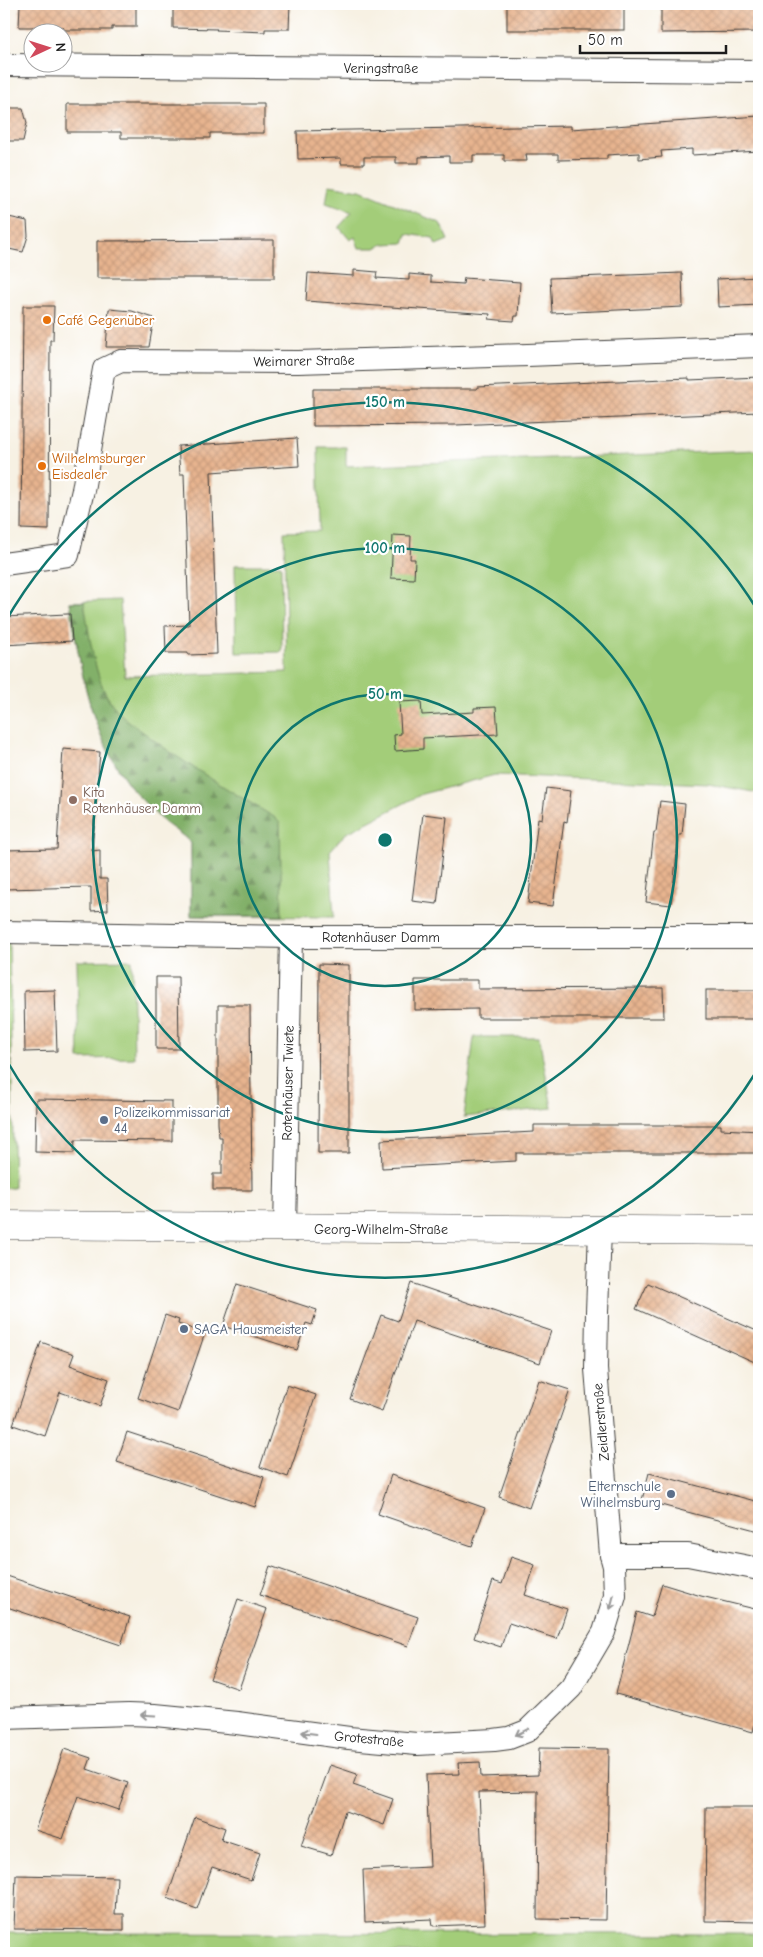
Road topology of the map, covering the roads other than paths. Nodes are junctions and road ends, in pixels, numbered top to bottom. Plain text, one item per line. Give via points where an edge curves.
1 (4, 65) edge
2 (759, 71) edge
3 (759, 346) edge
4 (4, 564) edge
5 (4, 932) edge
6 (291, 937) junction
7 (759, 937) edge
8 (4, 1225) edge
9 (286, 1229) junction
10 (600, 1230) junction
11 (759, 1232) edge
12 (611, 1555) junction
13 (759, 1569) edge
14 (4, 1718) edge

1 - 2 street, Veringstraße
3 - 4 street, Weimarer Straße via 298,362 121,361 104,369 68,555
5 - 6 street, Rotenhäuser Damm
6 - 7 street, Rotenhäuser Damm
6 - 9 street, Rotenhäuser Twiete
8 - 9 street, Georg-Wilhelm-Straße
9 - 10 street, Georg-Wilhelm-Straße
10 - 11 street, Georg-Wilhelm-Straße
10 - 12 street, Zeidlerstraße via 596,1370
12 - 13 street via 688,1555
12 -> 14 street, Grotestraße via 614,1596 604,1632 571,1688 527,1731 509,1738 417,1744 129,1714

